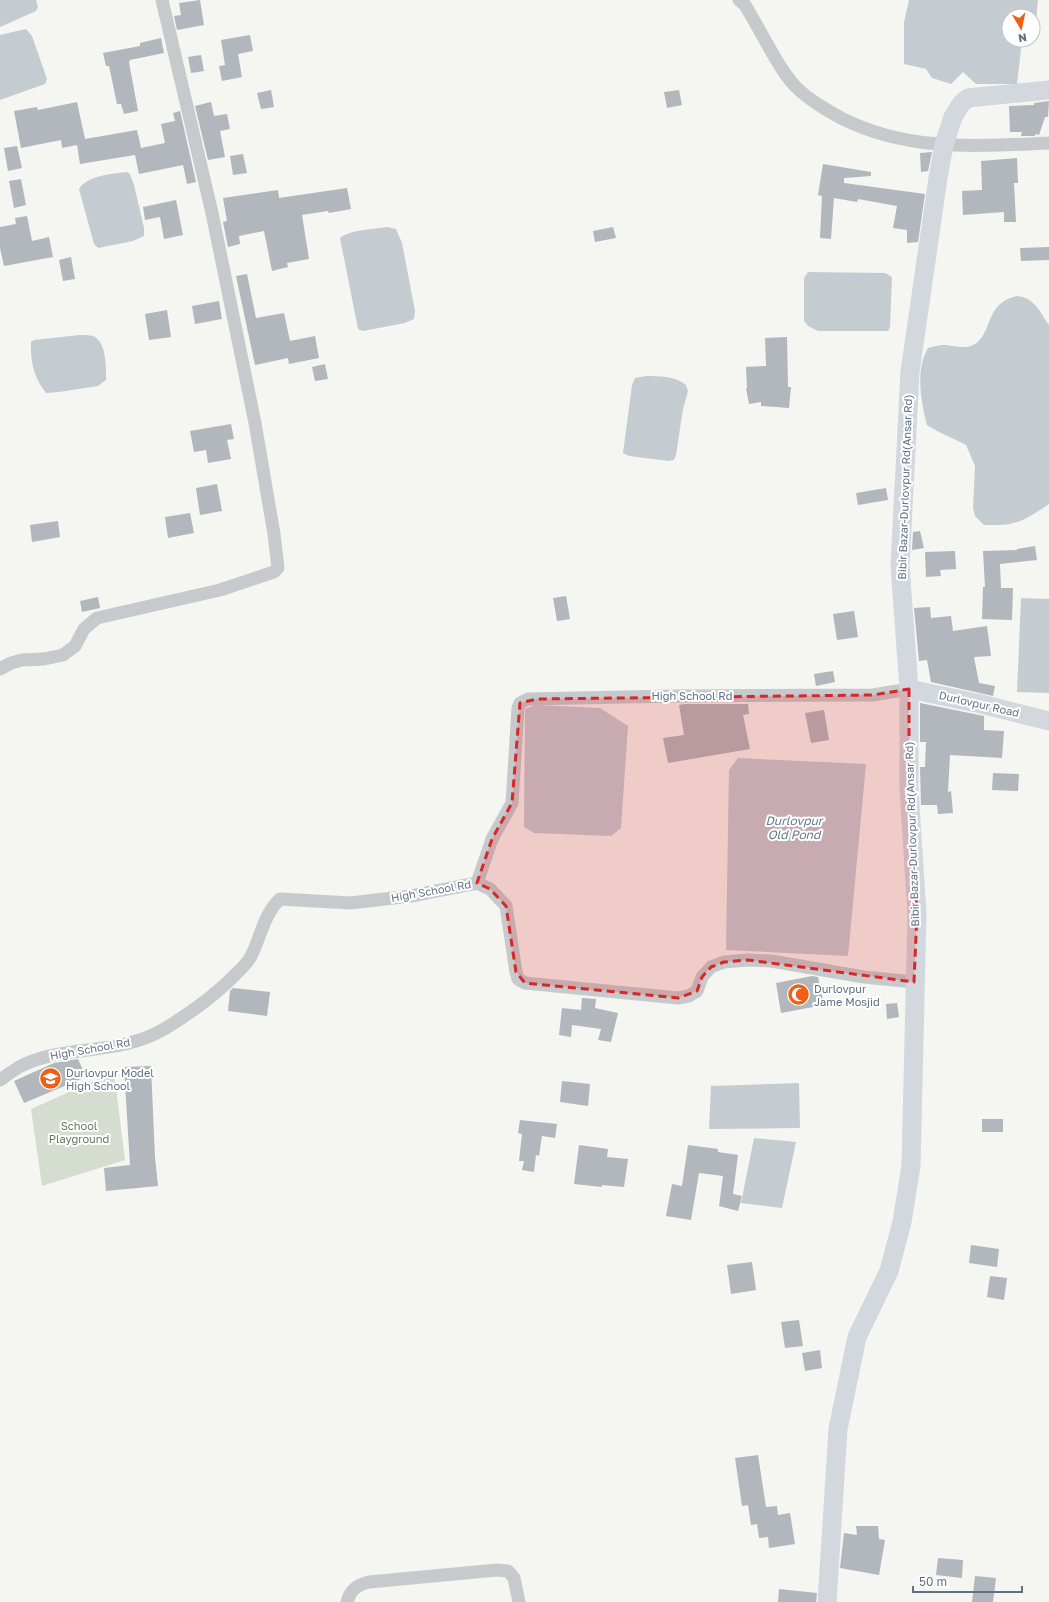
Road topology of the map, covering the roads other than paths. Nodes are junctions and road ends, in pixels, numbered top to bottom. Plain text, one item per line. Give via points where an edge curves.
1 (162, 0) edge
2 (740, 0) edge
3 (1049, 90) edge
4 (1049, 143) edge
5 (944, 145) junction
6 (0, 668) edge
7 (909, 689) junction
8 (1049, 721) edge
9 (477, 883) junction
10 (914, 982) junction
11 (0, 1080) edge
12 (347, 1602) edge
13 (519, 1602) edge
14 (827, 1602) edge

1 - 6 street via 212,213 255,423 278,568 274,572 220,590 97,618 84,629 75,646 62,655 22,660
2 - 5 street via 795,87 823,108 859,127 888,136
3 - 5 street, Bibir Bazar-Durlovpur Rd(Ansar Rd) via 968,98 953,117
4 - 5 street
5 - 7 street, Bibir Bazar-Durlovpur Rd(Ansar Rd) via 910,372 900,566
7 - 8 street, Durlovpur Road
7 - 9 street, High School Rd via 873,695 528,699 520,703 518,708 512,803 492,839
7 - 10 street, Bibir Bazar-Durlovpur Rd(Ansar Rd) via 909,789 917,914
9 - 10 street via 490,889 506,906 516,972 518,979 525,983 678,998 697,991 702,977 712,967 724,962 748,960 771,961 864,977
9 - 11 street, High School Rd via 417,895 350,903 280,899 272,906 249,960 205,1002 165,1029 123,1045 42,1058 22,1065
10 - 14 street, Bibir Bazar-Durlovpur Rd(Ansar Rd) via 911,1166 902,1222 889,1271 857,1337 838,1429
12 - 13 street via 349,1593 360,1584 369,1582 497,1570 508,1571 514,1578

